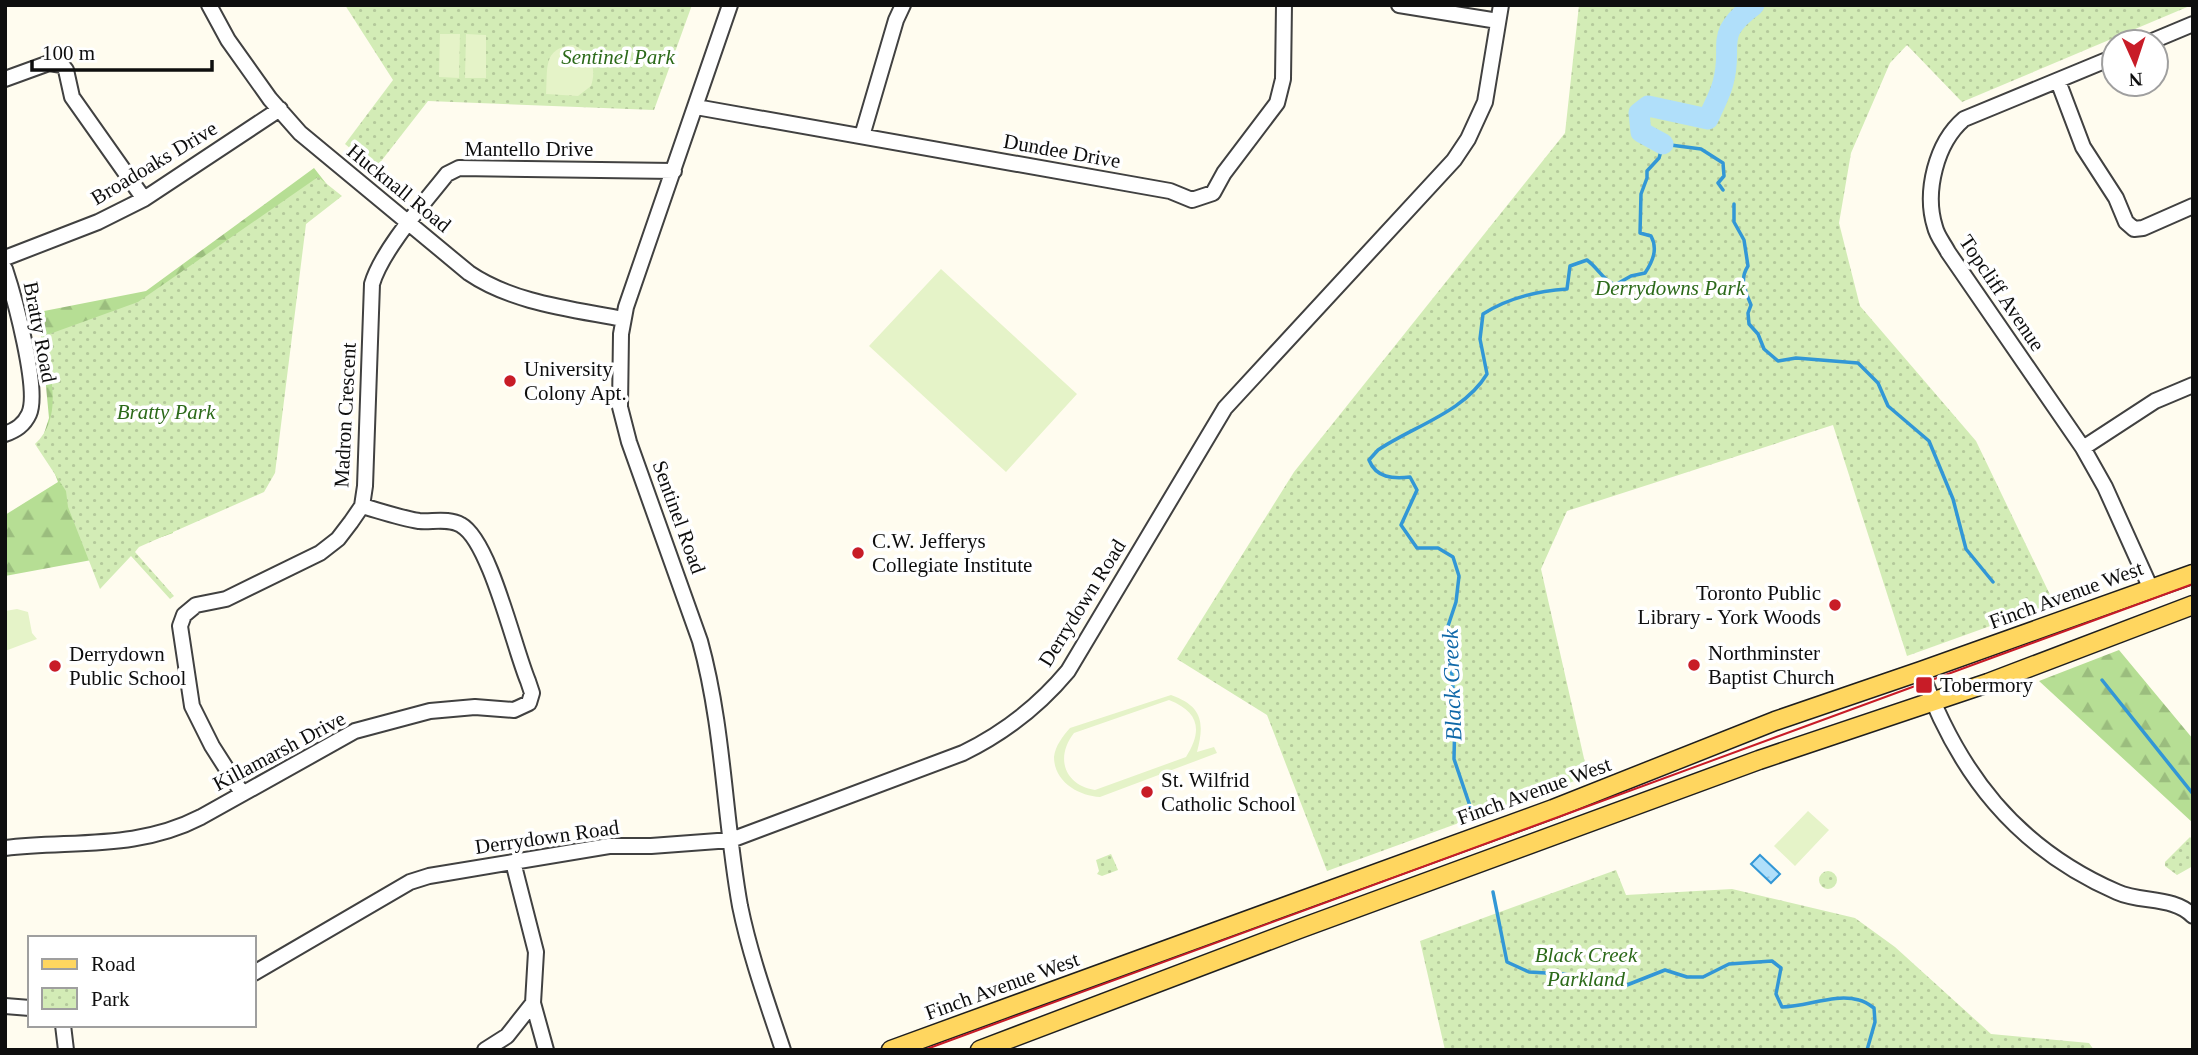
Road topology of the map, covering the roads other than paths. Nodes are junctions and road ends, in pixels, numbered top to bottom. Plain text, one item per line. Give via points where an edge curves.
1 (209, 5) edge
2 (730, 5) edge
3 (904, 5) edge
4 (1284, 5) edge
5 (1399, 5) edge
6 (1501, 5) edge
7 (1499, 21) junction
8 (2193, 24) edge
9 (2170, 34) edge
10 (2100, 63) edge
11 (5, 79) edge
12 (2058, 81) junction
13 (696, 107) junction
14 (280, 109) junction
15 (862, 136) junction
16 (674, 172) junction
17 (144, 199) junction
18 (2193, 206) edge
19 (409, 224) junction
20 (5, 257) edge
21 (5, 269) edge
22 (623, 319) junction
23 (2193, 385) edge
24 (5, 434) edge
25 (2083, 447) junction
26 (362, 506) junction
27 (2193, 574) edge
28 (2151, 589) junction
29 (2193, 605) edge
30 (1922, 671) junction
31 (1933, 701) junction
32 (242, 793) junction
33 (730, 840) junction
34 (5, 848) edge
35 (513, 862) junction
36 (2192, 912) edge
37 (256, 973) edge
38 (533, 1003) junction
39 (5, 1006) edge
40 (28, 1008) edge
41 (64, 1027) edge
42 (66, 1050) edge
43 (485, 1050) edge
44 (546, 1050) edge
45 (783, 1050) edge
46 (891, 1050) edge
47 (980, 1050) edge

1 - 14 street, Hucknall Road via 228,40
2 - 13 street, Sentinel Road
3 - 15 street
4 - 15 street, Dundee Drive via 1283,79 1277,103 1213,193 1204,198 1192,200 1170,191
5 - 7 street
6 - 7 street, Derrydown Road
7 - 33 street, Derrydown Road via 1485,102 1454,160 1225,408 1087,641 1048,695 1001,732 963,753
8 - 9 street
10 - 12 street, Topcliff Avenue
11 - 17 street via 50,63 62,65 72,97
12 - 18 street via 2082,145 2126,222 2143,229
12 - 25 street, Topcliff Avenue via 1971,116 1953,129 1938,161 1931,202 1935,228 1948,252
13 - 15 street, Dundee Drive
13 - 16 street, Sentinel Road
14 - 17 street, Broadoaks Drive
14 - 19 street, Hucknall Road via 310,142
16 - 19 street, Mantello Drive via 459,167 447,174
16 - 22 street, Sentinel Road
17 - 20 street, Broadoaks Drive
19 - 22 street, Hucknall Road via 494,289
19 - 26 street, Madron Crescent via 372,284
21 - 24 street, Bratty Road via 23,331 33,400 18,429
22 - 33 street, Sentinel Road via 620,407 707,665
23 - 25 street via 2155,401
25 - 28 street, Topcliff Avenue
26 - 32 street, Madron Crescent via 343,534 320,552 226,599 196,605 184,615 180,626 192,706
26 - 32 street, Killamarsh Drive via 463,526 486,559 531,700 514,710 430,711 355,731
27 - 28 main road, Finch Avenue West
28 - 30 main road, Finch Avenue West
29 - 31 main road
30 - 31 street
30 - 46 main road, Finch Avenue West via 1787,716 1553,809
31 - 36 street via 1954,747 1989,798 2018,828 2060,862 2098,884
31 - 47 main road via 1759,760
32 - 34 street, Killamarsh Drive via 178,829 150,837
33 - 35 street, Derrydown Road via 609,846
33 - 45 street, Sentinel Road via 745,930
35 - 37 street, Derrydown Road via 410,882
35 - 38 street via 536,952
38 - 43 street via 507,1036
38 - 44 street
39 - 40 street
41 - 42 street

